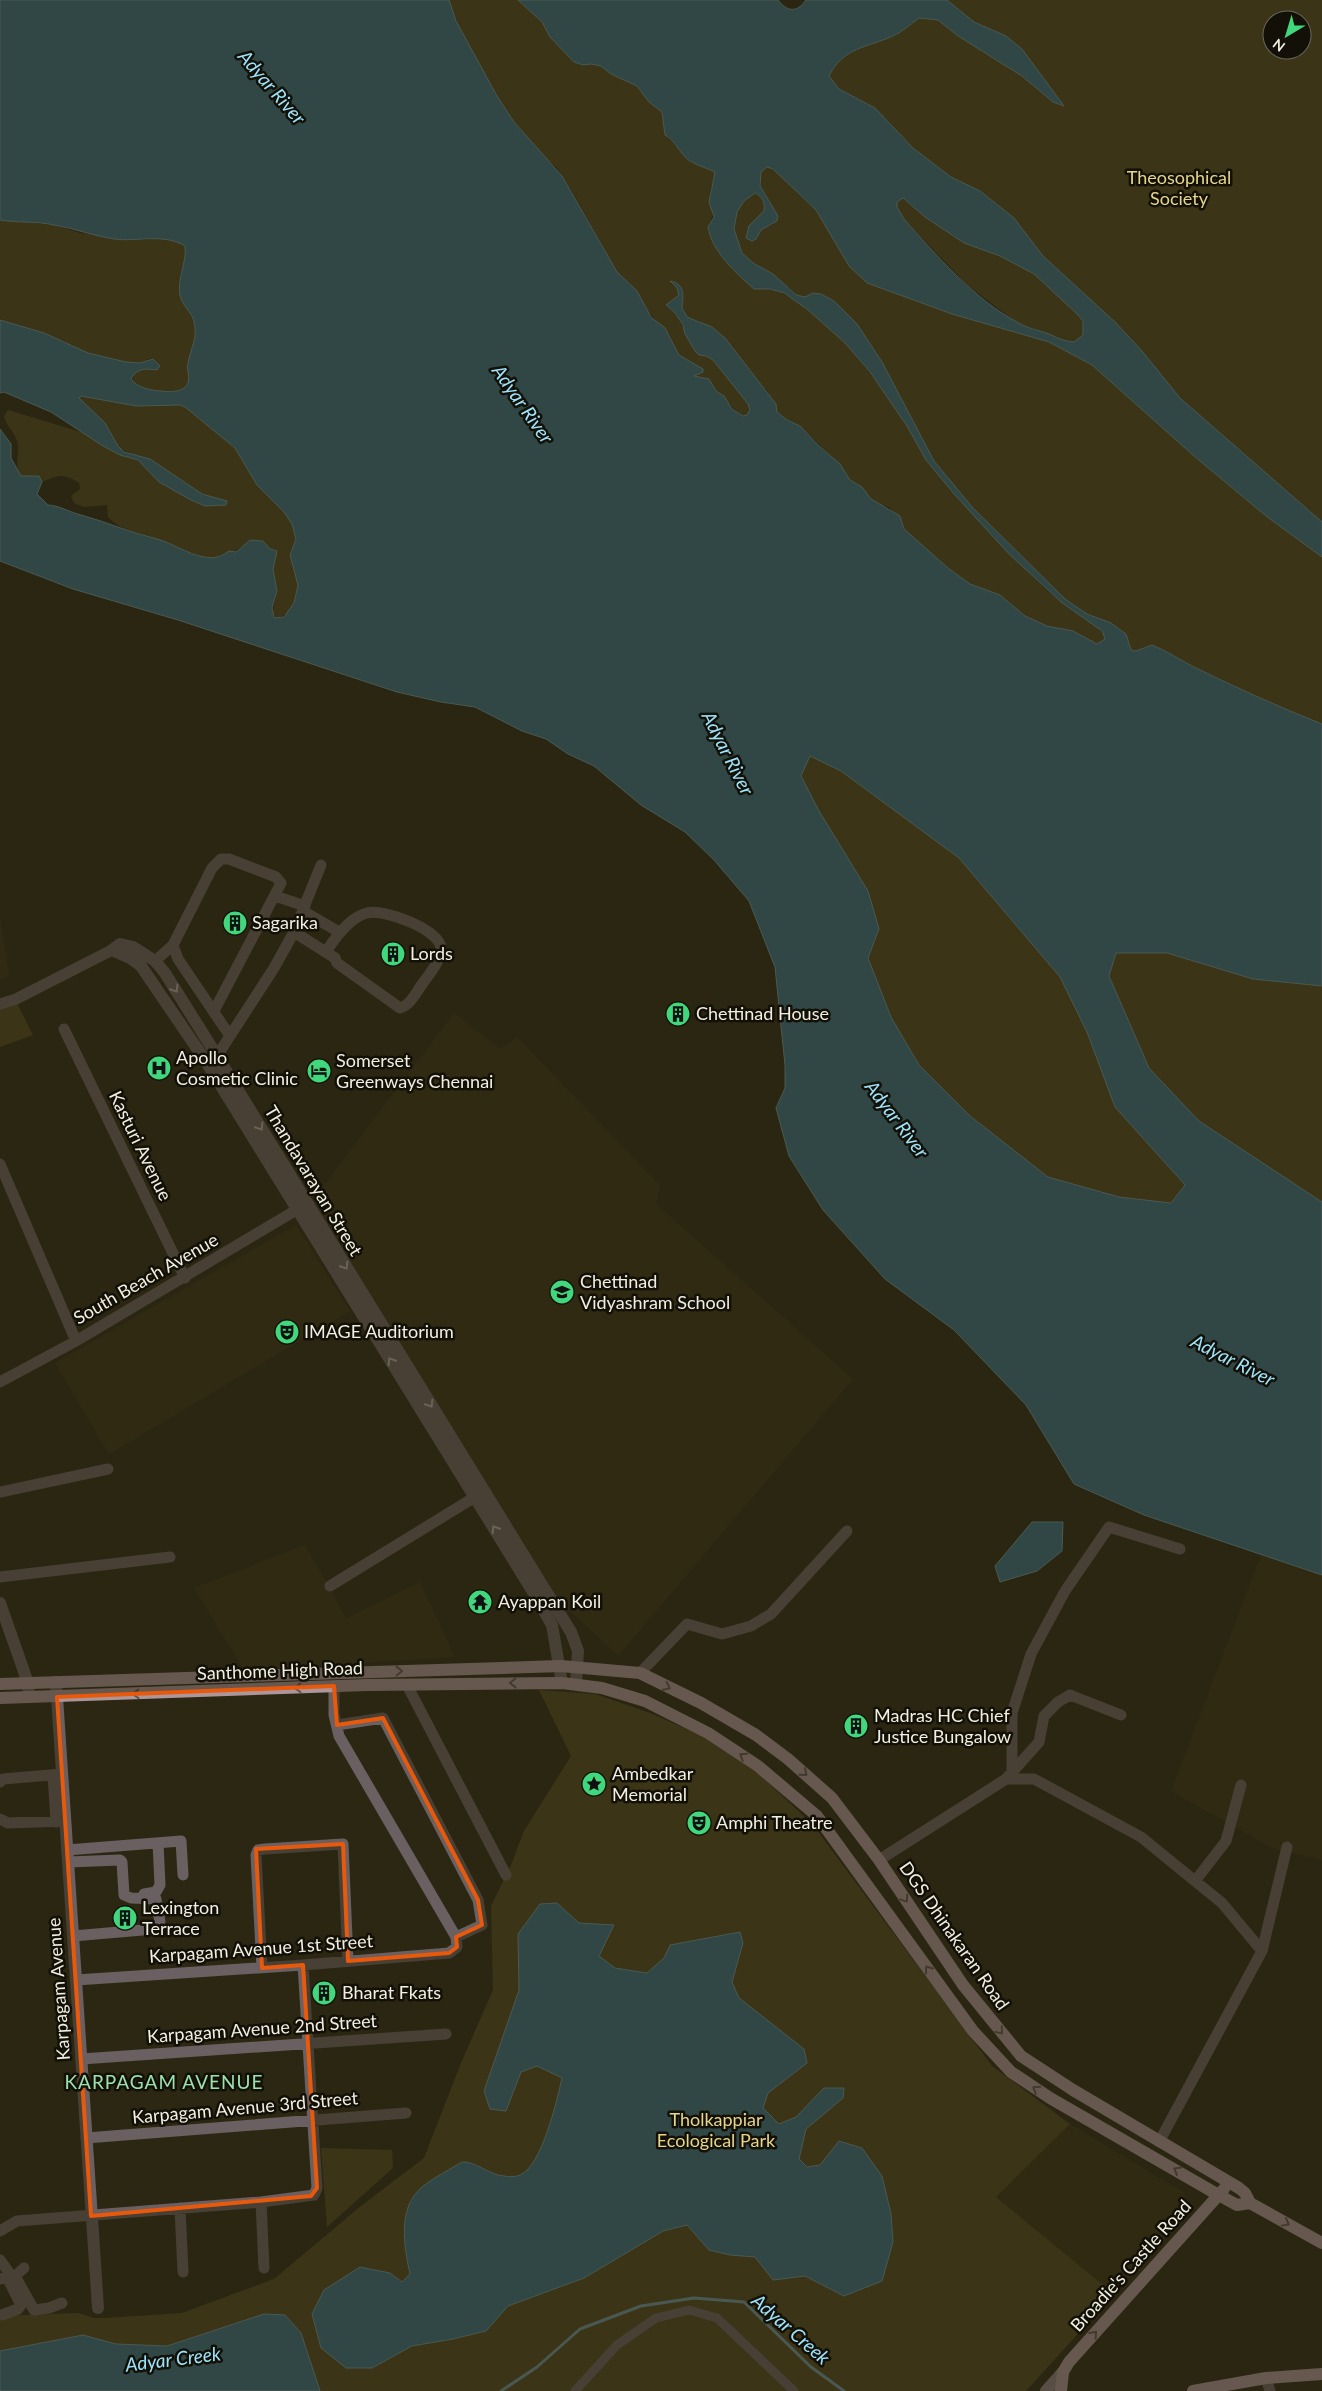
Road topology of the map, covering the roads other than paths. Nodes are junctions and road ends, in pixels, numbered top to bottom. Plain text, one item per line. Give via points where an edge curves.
1 (321, 865) dead end
2 (275, 896) junction
3 (304, 908) junction
4 (294, 932) junction
5 (339, 932) junction
6 (173, 944) junction
7 (112, 950) junction
8 (326, 952) junction
9 (154, 961) junction
10 (0, 1004) edge
11 (214, 1011) junction
12 (64, 1029) dead end
13 (230, 1036) junction
14 (212, 1059) junction
15 (0, 1164) edge
16 (301, 1204) junction
17 (185, 1278) junction
18 (76, 1341) junction
19 (408, 1380) junction
20 (0, 1382) edge
21 (108, 1469) dead end
22 (0, 1492) edge
23 (475, 1497) junction
24 (847, 1531) dead end
25 (1180, 1549) dead end
26 (170, 1557) dead end
27 (0, 1577) edge
28 (330, 1586) dead end
29 (0, 1603) edge
30 (561, 1666) junction
31 (577, 1666) junction
32 (640, 1674) junction
33 (56, 1682) junction
34 (28, 1683) junction
35 (562, 1683) junction
36 (0, 1684) edge
37 (576, 1684) junction
38 (407, 1685) junction
39 (334, 1686) junction
40 (29, 1696) junction
41 (57, 1697) junction
42 (0, 1698) edge
43 (1121, 1715) dead end
44 (336, 1725) junction
45 (58, 1774) junction
46 (1009, 1776) junction
47 (0, 1782) edge
48 (1241, 1785) dead end
49 (0, 1819) edge
50 (61, 1822) junction
51 (158, 1843) junction
52 (127, 1845) junction
53 (1288, 1847) dead end
54 (68, 1856) junction
55 (879, 1860) junction
56 (183, 1875) dead end
57 (506, 1875) dead end
58 (1195, 1881) junction
59 (73, 1936) junction
60 (456, 1937) junction
61 (1262, 1951) junction
62 (348, 1961) junction
63 (303, 1965) junction
64 (262, 1968) junction
65 (76, 1980) junction
66 (446, 2034) dead end
67 (308, 2042) junction
68 (81, 2059) junction
69 (406, 2113) dead end
70 (314, 2120) junction
71 (86, 2138) junction
72 (1159, 2142) junction
73 (1229, 2183) junction
74 (1219, 2195) junction
75 (261, 2202) junction
76 (1250, 2203) junction
77 (180, 2208) junction
78 (92, 2216) junction
79 (0, 2231) edge
80 (1322, 2243) edge
81 (0, 2260) edge
82 (264, 2268) dead end
83 (11, 2272) edge
84 (183, 2272) dead end
85 (62, 2303) dead end
86 (98, 2308) dead end
87 (2, 2315) dead end
88 (1063, 2372) junction
89 (1322, 2374) edge
90 (1266, 2378) junction
91 (1200, 2390) edge
92 (575, 2391) edge
93 (794, 2391) edge
94 (1046, 2391) edge
95 (1061, 2391) edge
96 (1270, 2391) edge

1 - 3 street
2 - 3 street
2 - 6 street via 280,880 229,858 221,860 212,868
2 - 11 street
3 - 4 street
3 - 5 street
4 - 8 street
4 - 13 street
5 - 8 street
5 - 8 street via 367,913 383,913 421,927 437,937 441,948 435,967 408,1004 400,1008
6 - 9 street
6 - 11 street via 178,959
7 - 9 street, Thandavarayan Street via 120,944
7 - 10 street
7 - 14 street, Thandavarayan Street via 141,966
9 -> 14 street, Thandavarayan Street via 165,974
11 - 13 street
12 - 17 street, Kasturi Avenue
13 - 14 street
14 - 16 street, Thandavarayan Street
15 - 18 street
16 - 17 street, South Beach Avenue
16 - 19 street, Thandavarayan Street
17 - 18 street, South Beach Avenue
18 - 20 street, South Beach Avenue
19 - 23 street, Thandavarayan Street
19 -> 31 street, Thandavarayan Street via 570,1632 578,1651
21 - 22 street
23 - 28 street
30 -> 23 street, Thandavarayan Street via 552,1625
24 - 32 street via 771,1614 751,1626 722,1634 687,1624
25 - 46 street via 1109,1528 1065,1591 1031,1654 1012,1713
26 - 27 street
29 - 34 street
30 - 31 main road, DGS Dhinakaran Road
33 -> 30 main road, Santhome High Road
30 - 35 street, Thandavarayan Street
31 - 32 main road, DGS Dhinakaran Road
31 - 37 street, Thandavarayan Street
32 -> 55 main road, DGS Dhinakaran Road via 701,1703 756,1735 788,1759 832,1798
33 - 34 main road, Santhome High Road
33 - 41 street, Karpagam Avenue
34 - 36 main road, Santhome High Road
34 - 40 street
35 - 37 main road
35 -> 38 main road, Santhome High Road
74 -> 37 main road via 1050,2098 1011,2072 973,2031 817,1816 758,1766 708,1733 645,1701
38 - 39 main road, Santhome High Road
38 - 57 street
39 -> 41 main road, Santhome High Road
39 - 44 street
40 - 41 main road, Santhome High Road
40 - 42 main road, Santhome High Road
41 - 45 street, Karpagam Avenue
43 - 46 street via 1070,1695 1044,1716 1039,1742
44 - 60 street via 339,1736
44 - 60 street via 383,1718 478,1900 482,1925
45 - 47 street via 3,1779
45 - 50 street, Karpagam Avenue
46 - 55 street
46 - 58 street via 1034,1780 1132,1832
48 - 58 street via 1226,1841
49 - 50 street via 8,1823
50 - 54 street, Karpagam Avenue
51 - 52 street
51 - 52 street via 160,1885 156,1892 134,1895 129,1890
51 - 56 street via 180,1841
52 - 54 street
53 - 61 street
54 - 59 street, Karpagam Avenue
54 - 59 street via 120,1860 124,1894 131,1898 156,1899 160,1922 154,1929
55 -> 72 main road, DGS Dhinakaran Road via 963,1985 1021,2056
58 - 61 street via 1222,1903
59 - 65 street, Karpagam Avenue
60 - 62 street, Karpagam Avenue 1st Street via 457,1947 449,1953
61 - 72 street
62 - 63 street, Karpagam Avenue 1st Street
62 - 64 street via 343,1844 265,1848 258,1850 256,1855
63 - 64 street, Karpagam Avenue 1st Street
63 - 67 street
64 - 65 street, Karpagam Avenue 1st Street
65 - 68 street, Karpagam Avenue
66 - 67 street, Karpagam Avenue 2nd Street
67 - 68 street, Karpagam Avenue 2nd Street
67 - 70 street
68 - 71 street, Karpagam Avenue
69 - 70 street, Karpagam Avenue 3rd Street
70 - 71 street, Karpagam Avenue 3rd Street
70 - 75 street via 316,2193 308,2197
71 - 78 street, Karpagam Avenue
72 - 73 main road, DGS Dhinakaran Road
73 - 74 main road, Broadie's Castle Road
73 - 76 main road, DGS Dhinakaran Road via 1245,2193
74 - 76 main road via 1237,2204
88 -> 74 main road, Broadie's Castle Road
75 - 77 street
75 - 82 street
76 -> 80 main road, DGS Dhinakaran Road
77 - 78 street
77 - 84 street
78 - 79 street via 17,2221
78 - 86 street, Karpagam Avenue
81 - 83 street
83 - 85 street via 34,2310
83 - 87 street via 21,2305
88 - 94 main road
88 - 95 main road
89 - 90 main road
90 - 91 main road
90 - 96 street
92 - 93 street via 617,2346 656,2318 689,2310 718,2318

